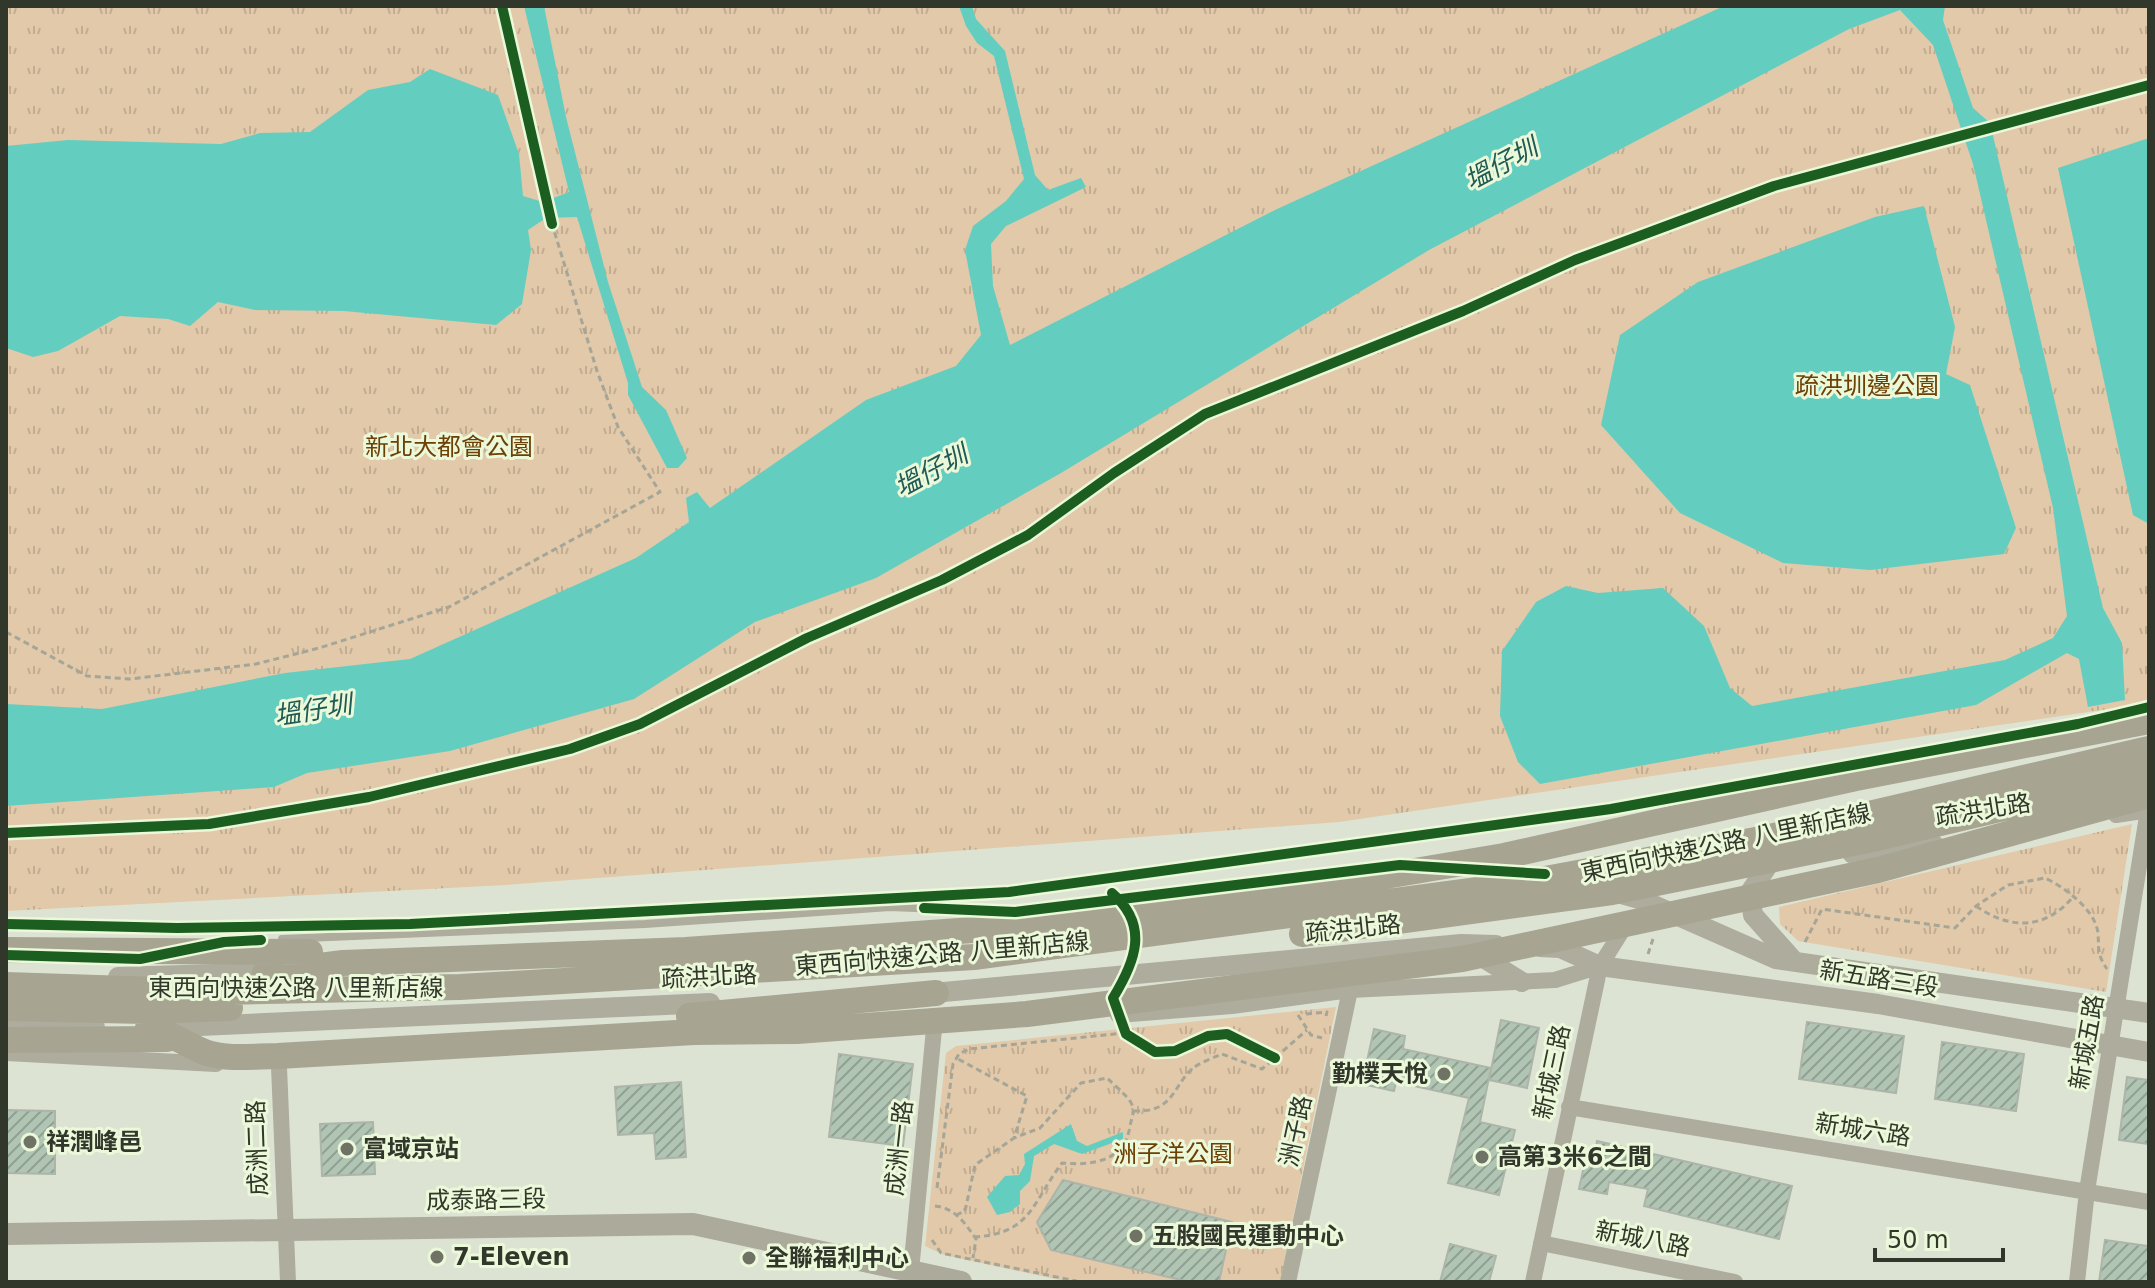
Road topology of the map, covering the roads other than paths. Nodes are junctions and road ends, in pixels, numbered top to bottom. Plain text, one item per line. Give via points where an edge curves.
1 (2149, 721) edge
2 (2149, 749) edge
3 (2149, 774) edge
4 (2149, 795) edge
5 (2148, 810) edge
6 (1767, 867) junction
7 (1545, 874) junction
8 (1642, 900) junction
9 (981, 937) junction
10 (1461, 944) junction
11 (6, 952) edge
12 (1793, 960) junction
13 (1600, 966) junction
14 (265, 973) junction
15 (6, 975) edge
16 (1522, 982) junction
17 (6, 985) edge
18 (1350, 990) junction
19 (936, 993) junction
20 (6, 1008) edge
21 (2118, 1009) junction
22 (2149, 1013) edge
23 (6, 1025) edge
24 (148, 1028) junction
25 (934, 1029) junction
26 (6, 1040) edge
27 (2111, 1045) junction
28 (2149, 1052) edge
29 (6, 1053) edge
30 (279, 1067) junction
31 (1569, 1107) junction
32 (2087, 1191) junction
33 (2149, 1202) edge
34 (283, 1229) junction
35 (6, 1234) edge
36 (1541, 1243) junction
37 (910, 1277) edge
38 (288, 1282) edge
39 (961, 1282) edge
40 (1288, 1282) edge
41 (1533, 1282) edge
42 (1735, 1282) edge
43 (2077, 1282) edge

1 - 14 highway via 1856,778 1504,856 1255,898 1002,928 686,950 343,963
2 - 17 highway, 東西向快速公路 八里新店線 via 1761,839 1508,886 974,957 460,987 220,992
3 - 20 highway, 東西向快速公路 八里新店線 via 1868,840 1612,892 965,974 403,1003 145,1011
4 - 24 highway via 1878,870 1462,959 1027,1014 797,1031 221,1056 170,1032
5 - 6 street, 疏洪北路
5 - 21 street, 新城五路
6 - 8 street, 疏洪北路 via 1673,874
6 - 12 street via 1750,892 1753,915
7 - 8 street, 疏洪北路
7 - 9 street, 疏洪北路
7 - 11 lane, 疏洪北路 via 1400,865 1015,912 890,907 645,924 224,942 140,959
8 - 12 street, 新五路三段 via 1776,959
8 - 13 street, 疏洪北路
9 - 11 highway via 910,922 418,948
9 - 14 street, 疏洪北路 via 739,959
10 - 13 street, 疏洪北路 via 1560,948
10 - 16 street
10 - 19 street, 疏洪北路
12 - 21 street, 新五路三段
13 - 16 street via 1555,980
13 - 27 street, 新五路三段 via 1878,1004
13 - 31 street, 新城三路
14 - 15 street, 疏洪北路
16 - 18 street
18 - 25 street via 1232,1006
18 - 40 street, 洲子路
19 - 24 street, 疏洪北路
19 - 26 highway via 693,1016 278,1039
21 - 22 street, 新五路三段
21 - 27 street, 新城五路
23 - 24 street, 疏洪北路
25 - 30 street
25 - 37 street, 成洲一路
27 - 28 street, 新五路三段
27 - 32 street, 新城五路
29 - 30 street
30 - 34 street, 成洲二路
31 - 32 street, 新城六路
31 - 36 street, 新城三路
32 - 33 street, 新城六路
32 - 43 street, 新城五路
34 - 35 main road, 成泰路三段
34 - 37 main road, 成泰路三段 via 693,1224
34 - 38 street, 成洲二路
36 - 41 street, 新城三路
36 - 42 street, 新城八路
37 - 39 main road, 成泰路三段

